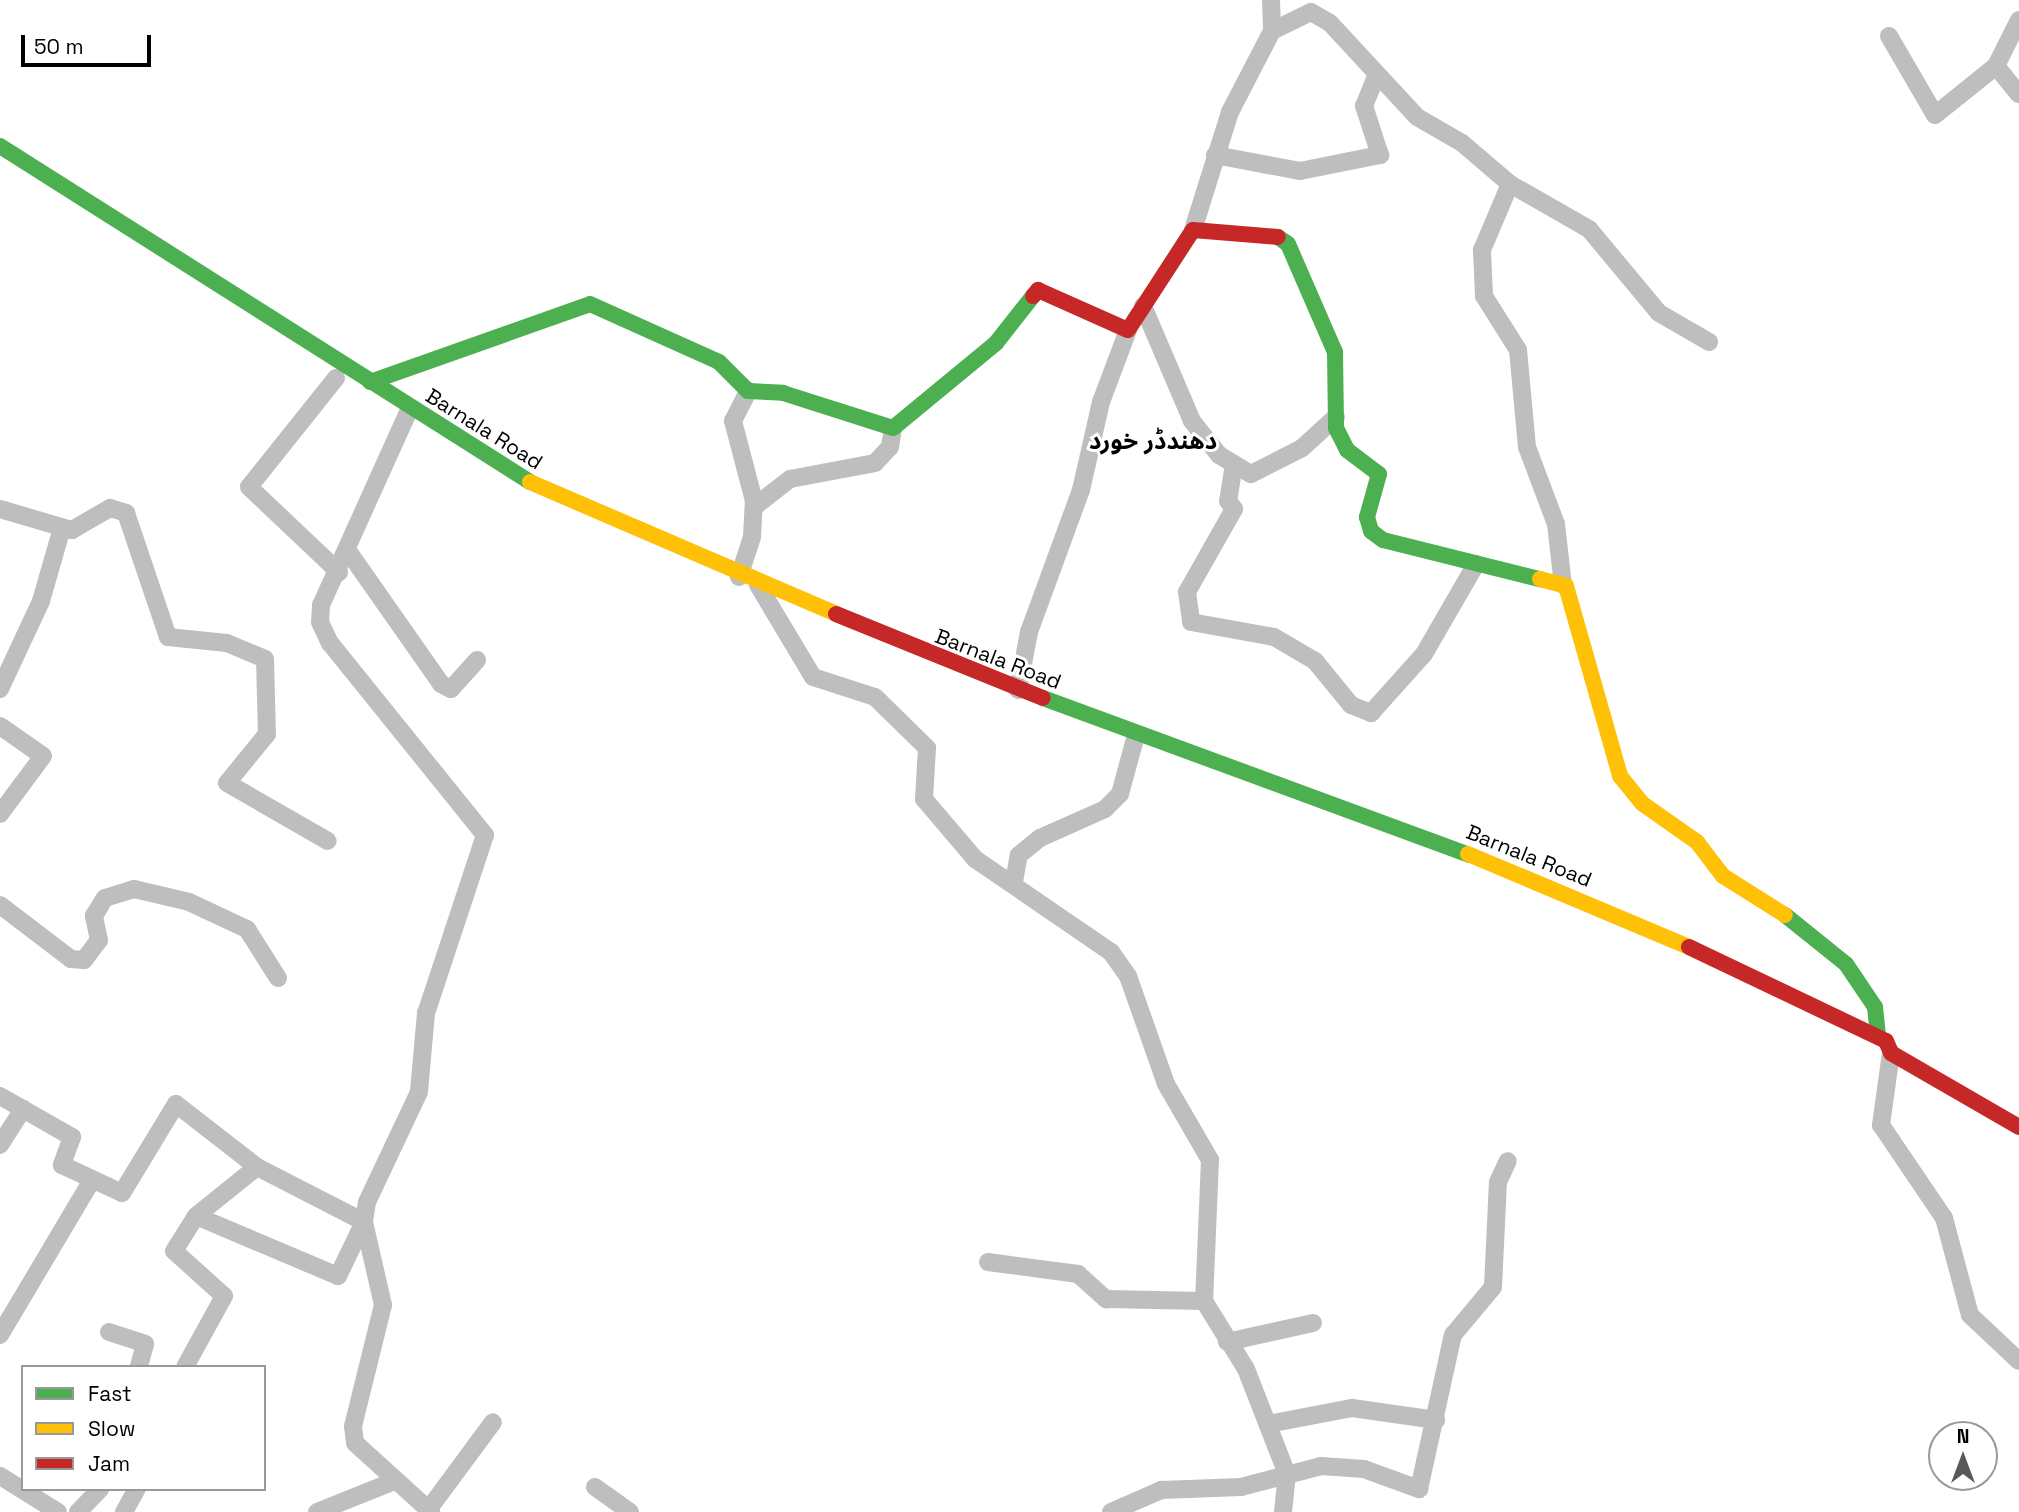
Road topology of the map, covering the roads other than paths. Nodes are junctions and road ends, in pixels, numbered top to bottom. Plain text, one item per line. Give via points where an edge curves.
1 (1271, 0) edge
2 (2019, 20) edge
3 (1272, 31) junction
4 (1889, 36) dead end
5 (1996, 66) junction
6 (1376, 77) junction
7 (2019, 94) edge
8 (0, 146) edge
9 (1215, 155) junction
10 (1510, 184) junction
11 (1193, 230) junction
12 (1143, 306) junction
13 (1128, 330) junction
14 (1709, 342) dead end
15 (336, 378) dead end
16 (370, 382) junction
17 (748, 391) junction
18 (410, 408) junction
19 (1336, 417) junction
20 (893, 428) junction
21 (1234, 464) junction
22 (754, 507) junction
23 (0, 509) edge
24 (62, 528) junction
25 (348, 551) junction
26 (1476, 564) junction
27 (339, 572) junction
28 (739, 577) junction
29 (758, 585) junction
30 (1563, 585) junction
31 (477, 660) dead end
32 (0, 690) edge
33 (1018, 690) junction
34 (0, 726) edge
35 (1136, 734) junction
36 (0, 814) edge
37 (328, 841) dead end
38 (1014, 882) junction
39 (0, 905) edge
40 (278, 978) dead end
41 (1878, 1037) junction
42 (1891, 1053) junction
43 (0, 1096) edge
44 (23, 1109) junction
45 (2019, 1127) edge
46 (0, 1145) edge
47 (1508, 1161) dead end
48 (257, 1167) junction
49 (91, 1182) junction
50 (195, 1216) junction
51 (364, 1222) junction
52 (988, 1262) dead end
53 (1204, 1301) junction
54 (1313, 1322) dead end
55 (109, 1332) dead end
56 (0, 1335) edge
57 (1227, 1342) junction
58 (2019, 1361) edge
59 (140, 1365) edge
60 (187, 1365) edge
61 (1436, 1420) junction
62 (493, 1422) dead end
63 (1268, 1423) junction
64 (1287, 1474) junction
65 (0, 1476) edge
66 (392, 1482) junction
67 (594, 1487) dead end
68 (21, 1489) edge
69 (24, 1491) edge
70 (98, 1491) edge
71 (137, 1491) edge
72 (429, 1511) edge
73 (58, 1512) edge
74 (78, 1512) edge
75 (124, 1512) edge
76 (317, 1512) edge
77 (630, 1512) edge
78 (1111, 1512) edge
79 (1283, 1512) edge

1 - 3 street
2 - 5 street
3 - 6 street via 1311,12 1330,23
3 - 9 street
4 - 5 street via 1935,115
5 - 7 street
6 - 9 street via 1364,106 1380,155 1300,171
6 - 10 street via 1417,117 1462,143
8 - 16 main road, Barnala Road
9 - 11 street
10 - 14 street via 1589,229 1659,313
10 - 30 street via 1482,250 1484,296 1518,351 1527,447 1556,524
11 - 12 main road
11 - 19 main road via 1278,237 1288,244 1335,352
12 - 13 main road
12 - 21 street via 1192,421
13 - 20 main road via 1038,290 996,343
13 - 33 street via 1101,402 1091,459 1030,632
15 - 27 street via 249,487
16 - 17 main road via 590,304 719,362
16 - 18 main road, Barnala Road
17 - 20 main road via 783,393
17 - 22 street via 733,421
18 - 25 street
18 - 28 main road, Barnala Road via 541,489
19 - 21 street via 1272,466 1251,474
19 - 26 main road via 1347,450 1379,474 1367,517 1371,531
20 - 22 street via 890,447 875,463 790,479
21 - 26 street via 1228,501 1234,509 1186,592 1191,622 1274,637 1315,661 1351,705 1371,713 1424,654
22 - 28 street
23 - 24 street
24 - 32 street via 41,601
24 - 37 street via 72,530 110,508 125,513 168,637 227,643 265,659 267,734 227,783
25 - 27 street
25 - 31 street via 441,684 451,689
26 - 30 main road
27 - 51 street via 321,605 330,643 485,835 426,1013 419,1092 367,1202
28 - 29 main road, Barnala Road
29 - 33 main road, Barnala Road
29 - 38 street via 813,677 875,697 927,748 928,807 975,859
30 - 41 main road via 1620,776 1643,804 1697,842 1723,876 1814,934 1846,964 1875,1007
33 - 35 main road, Barnala Road
34 - 36 street via 43,756
35 - 38 street via 1120,794 1105,810 1040,838 1019,855
35 - 41 main road, Barnala Road via 1480,858 1646,926
38 - 53 street via 1111,952 1128,976 1166,1084 1210,1160
39 - 40 street via 71,959 84,960 99,940 94,916 105,898 134,889 175,899 247,929
41 - 42 main road, Barnala Road
42 - 45 main road, Barnala Road
42 - 58 street via 1881,1125 1944,1218 1970,1315
43 - 44 street
44 - 46 street
44 - 49 street via 72,1137 62,1165
47 - 61 street via 1499,1182 1493,1287 1453,1335
48 - 49 street via 176,1104 122,1193
48 - 50 street
48 - 51 street
49 - 56 street
50 - 51 street via 338,1276
50 - 60 street via 174,1251 225,1296
51 - 66 street via 383,1305 354,1434 366,1459
52 - 53 street via 1078,1274 1106,1298
53 - 57 street
54 - 57 street
55 - 59 street via 145,1344
57 - 63 street via 1246,1369
61 - 63 street via 1353,1408
61 - 64 street via 1419,1489 1344,1465
62 - 72 street
63 - 64 street
64 - 78 street via 1241,1487 1161,1490
64 - 79 street
65 - 68 street
66 - 72 street
66 - 76 street
67 - 77 street
69 - 73 street
70 - 74 street
71 - 75 street

